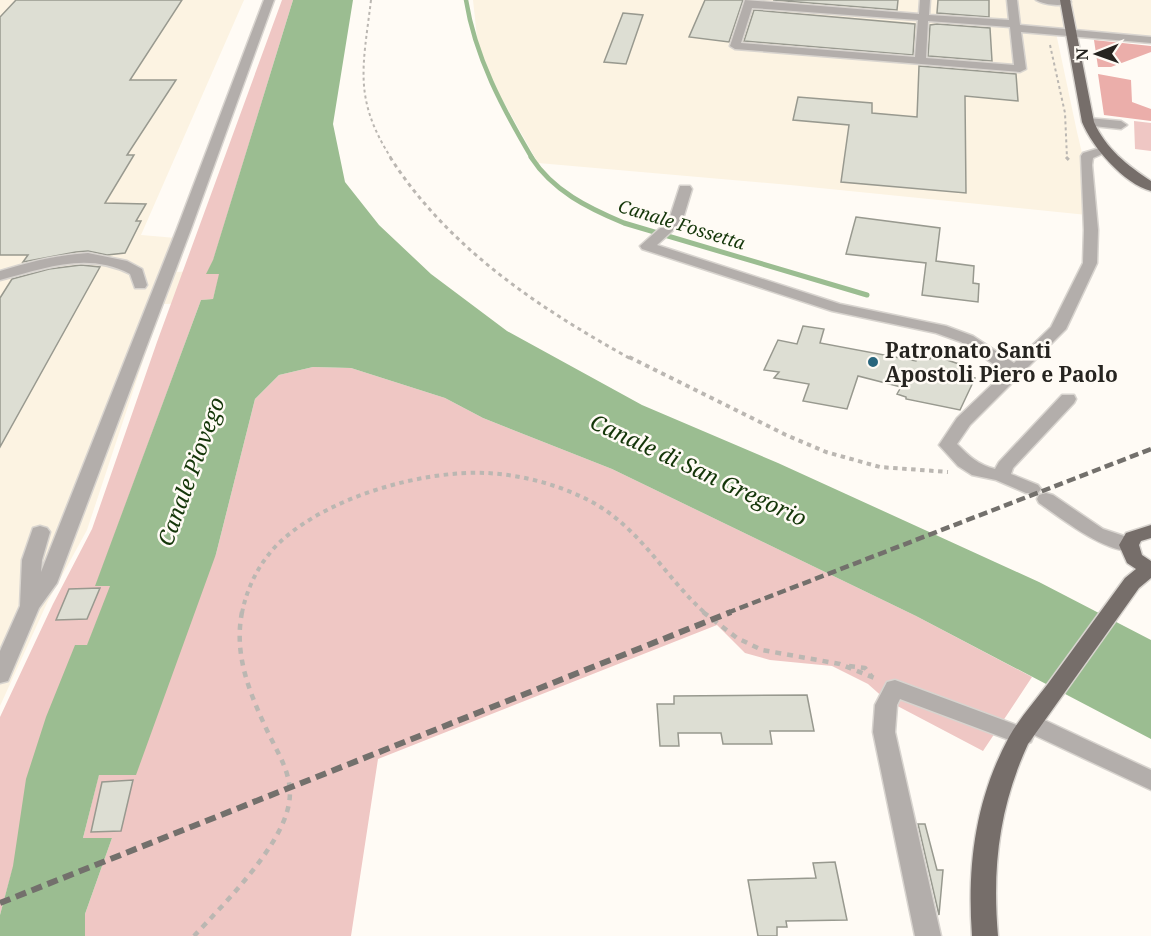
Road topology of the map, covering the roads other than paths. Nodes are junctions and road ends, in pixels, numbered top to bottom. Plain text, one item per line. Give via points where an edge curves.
1 (269, 0) edge
2 (925, 0) edge
3 (1012, 0) edge
4 (1041, 0) edge
5 (1065, 1) edge
6 (750, 3) edge
7 (924, 18) junction
8 (1015, 26) junction
9 (1071, 32) junction
10 (1151, 40) edge
11 (920, 61) junction
12 (1088, 122) junction
13 (1121, 125) dead end
14 (1103, 151) junction
15 (1151, 187) edge
16 (685, 189) dead end
17 (0, 276) edge
18 (140, 285) dead end
19 (1015, 371) junction
20 (1068, 399) dead end
21 (1001, 476) junction
22 (1151, 531) edge
23 (40, 532) dead end
24 (1129, 546) junction
25 (1149, 571) edge
26 (30, 606) junction
27 (0, 675) edge
28 (1030, 726) junction
29 (1151, 781) edge
30 (928, 936) edge
31 (985, 936) edge

1 - 26 street via 47,583
2 - 7 street
3 - 8 street
4 - 5 street
5 - 9 main road
6 - 7 street
6 - 11 street via 735,46
7 - 8 street
7 - 11 street
8 - 9 street
8 - 11 street via 1020,69
9 - 10 street
9 - 12 main road
12 - 13 street
12 - 14 main road
14 - 15 main road
14 - 19 street via 1087,156 1089,263 1058,329
16 - 19 street via 675,222 646,246 837,308 940,329 967,339
17 - 18 street via 56,260 103,259 137,272
19 - 21 street via 963,422 948,445 978,471
20 - 21 street via 1005,466
21 - 24 street via 1039,494 1096,533
22 - 24 main road via 1133,537
23 - 26 street via 32,560
24 - 25 main road via 1134,558
25 - 28 main road via 1136,579
26 - 27 street
28 - 29 street
28 - 30 street via 895,688 886,705 884,732
28 - 31 main road via 1012,754 995,797 983,847

